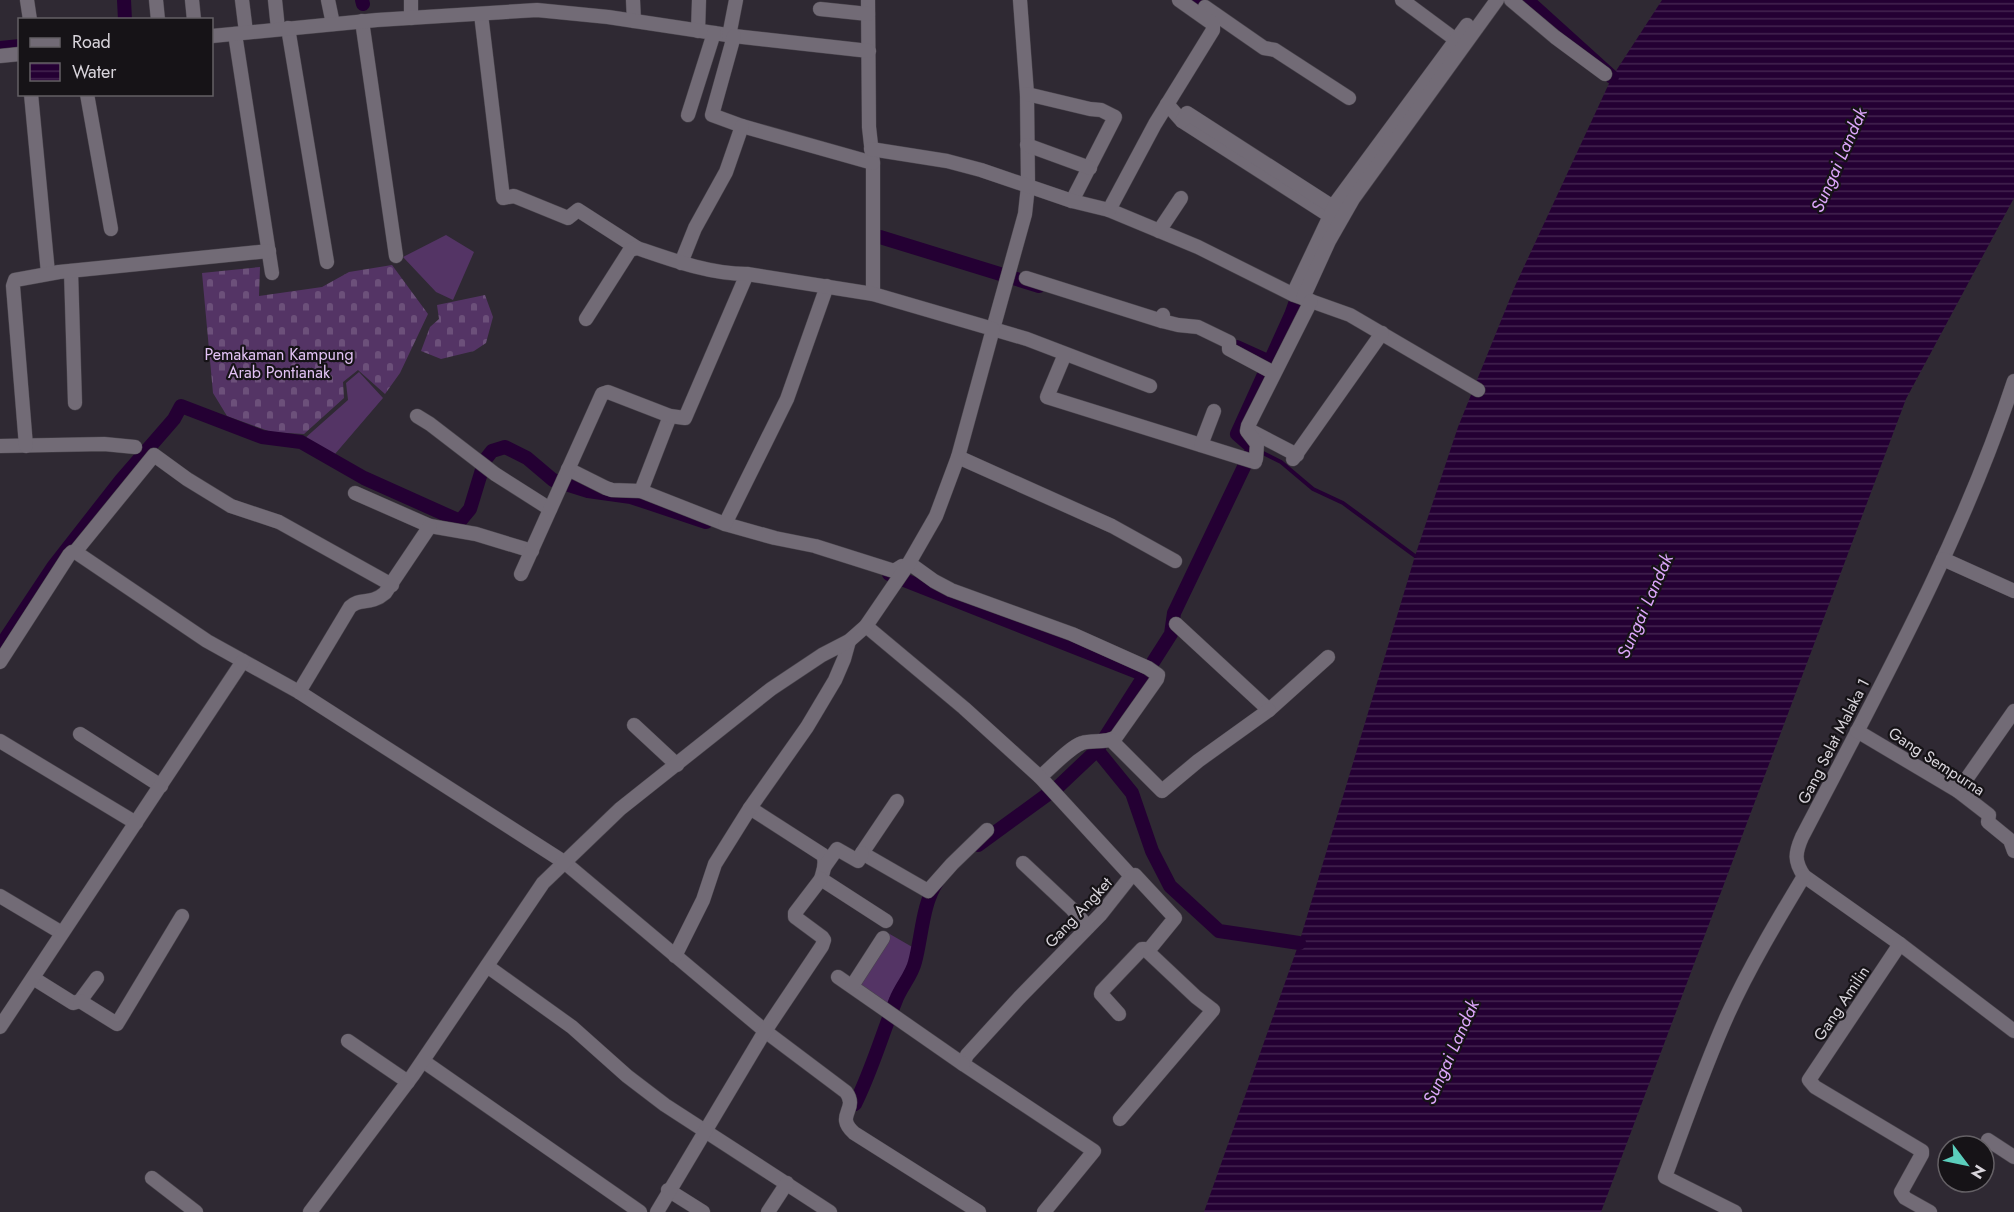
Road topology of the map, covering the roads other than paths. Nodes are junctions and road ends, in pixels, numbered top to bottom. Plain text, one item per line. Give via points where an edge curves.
1 (27, 0) edge
2 (156, 0) edge
3 (192, 0) edge
4 (242, 0) edge
5 (275, 0) edge
6 (328, 0) edge
7 (411, 0) edge
8 (633, 0) edge
9 (699, 0) edge
10 (736, 0) edge
11 (1020, 0) edge
12 (1402, 0) edge
13 (1486, 0) edge
14 (1497, 0) edge
15 (1511, 0) edge
16 (1189, 4) edge
17 (503, 6) edge
18 (521, 6) edge
19 (569, 7) edge
20 (868, 7) edge
21 (485, 9) edge
22 (820, 9) dead end
23 (30, 18) edge
24 (158, 18) edge
25 (194, 18) edge
26 (411, 18) junction
27 (362, 21) junction
28 (634, 21) junction
29 (333, 24) junction
30 (283, 29) junction
31 (698, 31) junction
32 (241, 33) junction
33 (714, 33) junction
34 (213, 36) edge
35 (732, 36) junction
36 (1456, 40) junction
37 (869, 51) junction
38 (18, 54) edge
39 (0, 56) edge
40 (1605, 74) dead end
41 (1429, 83) junction
42 (1027, 94) junction
43 (32, 96) edge
44 (87, 96) edge
45 (1349, 98) dead end
46 (1167, 104) junction
47 (688, 115) dead end
48 (742, 126) junction
49 (1027, 145) junction
50 (1384, 146) junction
51 (872, 156) junction
52 (1090, 168) junction
53 (1028, 186) junction
54 (1181, 198) dead end
55 (1072, 201) junction
56 (1108, 210) junction
57 (1331, 213) junction
58 (111, 230) dead end
59 (1159, 231) junction
60 (637, 248) junction
61 (269, 251) junction
62 (396, 256) dead end
63 (327, 262) dead end
64 (681, 263) junction
65 (1311, 266) junction
66 (71, 271) junction
67 (48, 273) junction
68 (272, 273) dead end
69 (747, 274) junction
70 (1026, 278) dead end
71 (827, 286) junction
72 (873, 294) junction
73 (1301, 297) junction
74 (586, 320) dead end
75 (993, 329) junction
76 (1382, 333) junction
77 (1065, 354) junction
78 (1274, 374) junction
79 (2014, 381) edge
80 (1150, 386) dead end
81 (1478, 390) dead end
82 (75, 404) dead end
83 (1214, 411) dead end
84 (417, 416) dead end
85 (670, 416) junction
86 (1243, 427) junction
87 (1201, 445) junction
88 (0, 446) edge
89 (26, 446) junction
90 (135, 447) dead end
91 (958, 457) junction
92 (566, 473) junction
93 (642, 491) junction
94 (355, 493) dead end
95 (550, 509) junction
96 (725, 524) junction
97 (430, 526) junction
98 (532, 551) junction
99 (75, 552) junction
100 (1943, 559) junction
101 (1175, 561) dead end
102 (903, 572) junction
103 (521, 574) dead end
104 (392, 585) junction
105 (2014, 591) edge
106 (1176, 624) dead end
107 (866, 626) junction
108 (849, 641) junction
109 (1328, 657) dead end
110 (243, 661) junction
111 (0, 662) edge
112 (299, 692) junction
113 (1269, 710) junction
114 (2014, 711) edge
115 (634, 725) dead end
116 (1857, 731) junction
117 (80, 734) dead end
118 (0, 741) edge
119 (1105, 741) junction
120 (677, 765) junction
121 (1043, 780) junction
122 (161, 786) junction
123 (1958, 791) junction
124 (897, 801) dead end
125 (750, 808) junction
126 (136, 823) junction
127 (987, 830) dead end
128 (2014, 851) edge
129 (862, 853) junction
130 (564, 862) junction
131 (1023, 863) dead end
132 (823, 872) junction
133 (1131, 876) junction
134 (1804, 876) junction
135 (0, 896) edge
136 (182, 916) dead end
137 (885, 921) dead end
138 (1088, 927) junction
139 (62, 933) junction
140 (883, 938) dead end
141 (1900, 944) junction
142 (1148, 951) junction
143 (675, 956) junction
144 (487, 966) junction
145 (837, 977) dead end
146 (33, 978) junction
147 (97, 978) dead end
148 (852, 986) junction
149 (80, 1001) junction
150 (1119, 1014) dead end
151 (2, 1018) edge
152 (765, 1031) junction
153 (2014, 1031) edge
154 (348, 1041) dead end
155 (423, 1061) junction
156 (963, 1064) junction
157 (408, 1082) junction
158 (1120, 1119) dead end
159 (705, 1129) junction
160 (1996, 1145) edge
161 (2014, 1157) edge
162 (152, 1178) dead end
163 (788, 1183) junction
164 (668, 1190) junction
165 (624, 1208) edge
166 (196, 1212) edge
167 (310, 1212) edge
168 (640, 1212) edge
169 (657, 1212) edge
170 (703, 1212) edge
171 (768, 1212) edge
172 (830, 1212) edge
173 (979, 1212) edge
174 (1044, 1212) edge
175 (1736, 1212) edge
176 (1930, 1212) edge

1 - 23 street
2 - 24 street
3 - 25 street
4 - 32 street
5 - 30 street
6 - 29 street
7 - 26 street
8 - 28 street
9 - 31 street
10 - 35 street
11 - 42 street
12 - 36 street
13 - 36 street
14 - 41 street
15 - 40 street
16 - 45 street via 1264,48 1275,50
16 - 46 street via 1214,28
17 - 18 street
17 - 21 street
18 - 19 street via 537,10
19 - 28 street
20 - 22 street
20 - 37 street
21 - 26 street
21 - 60 street via 503,198 514,196 568,218 578,210
26 - 27 street
27 - 29 street
27 - 62 street
28 - 31 street
29 - 30 street
30 - 32 street
30 - 63 street
31 - 33 street
32 - 34 street
32 - 61 street
33 - 35 street
33 - 47 street
35 - 37 street
35 - 48 street via 712,112 715,117
36 - 41 street
37 - 51 street
38 - 39 street
41 - 50 street
42 - 49 street
42 - 52 street via 1100,109 1115,117
43 - 67 street
44 - 58 street
46 - 56 street
46 - 57 street via 1182,121
48 - 51 street
48 - 64 street via 726,172
49 - 52 street
49 - 53 street
50 - 57 street
50 - 65 street
51 - 53 street via 947,161
51 - 72 street
52 - 55 street
53 - 55 street
53 - 75 street via 1026,214
54 - 59 street
55 - 56 street
56 - 59 street
57 - 65 street
59 - 73 street
60 - 64 street
60 - 74 street via 630,250
61 - 66 street
61 - 68 street
64 - 69 street
65 - 73 street
66 - 67 street
66 - 82 street
67 - 89 street via 17,279 13,284
69 - 71 street
69 - 85 street via 687,416
70 - 78 street via 1178,325 1198,327 1229,342 1229,349
71 - 72 street
71 - 96 street via 786,399
72 - 75 street
73 - 76 street via 1350,315
73 - 78 street
75 - 77 street
75 - 91 street
76 - 81 street
76 - 86 street via 1295,457
77 - 80 street
77 - 87 street via 1047,397
78 - 86 street
79 - 100 street, Gang Selat Malaka 1
83 - 87 street
84 - 95 street via 483,466
85 - 92 street via 604,392
85 - 93 street
86 - 87 street via 1257,444 1256,461
88 - 89 street
89 - 90 street
91 - 101 street via 1112,526
91 - 102 street via 936,516
92 - 93 street via 612,490
92 - 95 street
93 - 96 street
94 - 97 street
95 - 98 street
96 - 102 street via 894,571 903,567
97 - 98 street via 477,534
97 - 104 street
98 - 103 street
99 - 104 street via 154,455 231,506 279,522
99 - 110 street
99 - 111 street via 69,555
100 - 105 street
100 - 116 street, Gang Selat Malaka 1
102 - 107 street
102 - 119 street via 1072,634 1151,669 1158,679 1123,728
104 - 112 street via 375,600 352,604
106 - 113 street
107 - 108 street
107 - 121 street, Gang Angket
108 - 120 street via 771,690
108 - 125 street via 835,680
109 - 113 street
110 - 112 street
110 - 122 street
112 - 130 street
113 - 119 street via 1162,791
114 - 123 street
115 - 120 street
116 - 123 street, Gang Sempurna
116 - 134 street, Gang Selat Malaka 1 via 1796,850
117 - 122 street
118 - 126 street
119 - 121 street via 1079,744
120 - 130 street via 620,809
121 - 133 street, Gang Angket
122 - 126 street
123 - 128 street, Gang Sempurna via 1989,815 1990,824 2010,840
124 - 129 street
125 - 132 street via 819,852 825,859
125 - 143 street via 715,864
126 - 139 street
127 - 129 street via 928,891
129 - 132 street via 858,861 837,849
130 - 143 street
130 - 144 street via 536,893
131 - 138 street
132 - 137 street
132 - 152 street via 795,913 824,940 822,946
133 - 138 street, Gang Angket
133 - 142 street via 1135,875 1174,918
134 - 141 street
134 - 175 street via 1729,1012 1665,1177
135 - 139 street
136 - 149 street via 117,1024
138 - 156 street, Gang Angket via 1019,998
139 - 146 street
140 - 148 street
141 - 153 street
141 - 176 street, Gang Amilin via 1809,1080 1922,1151 1901,1192
142 - 150 street via 1142,949 1102,991
142 - 158 street via 1213,1010
143 - 152 street
144 - 155 street
144 - 159 street via 572,1027 680,1116
145 - 148 street
146 - 149 street via 73,1003
146 - 151 street
147 - 149 street
148 - 156 street
152 - 159 street
152 - 173 street via 846,1092 851,1104 846,1126 854,1133
154 - 157 street
155 - 157 street
155 - 165 street
156 - 174 street via 1094,1151
157 - 167 street
159 - 163 street
159 - 164 street
160 - 161 street
162 - 166 street
163 - 171 street
163 - 172 street
164 - 169 street
164 - 170 street
165 - 168 street

